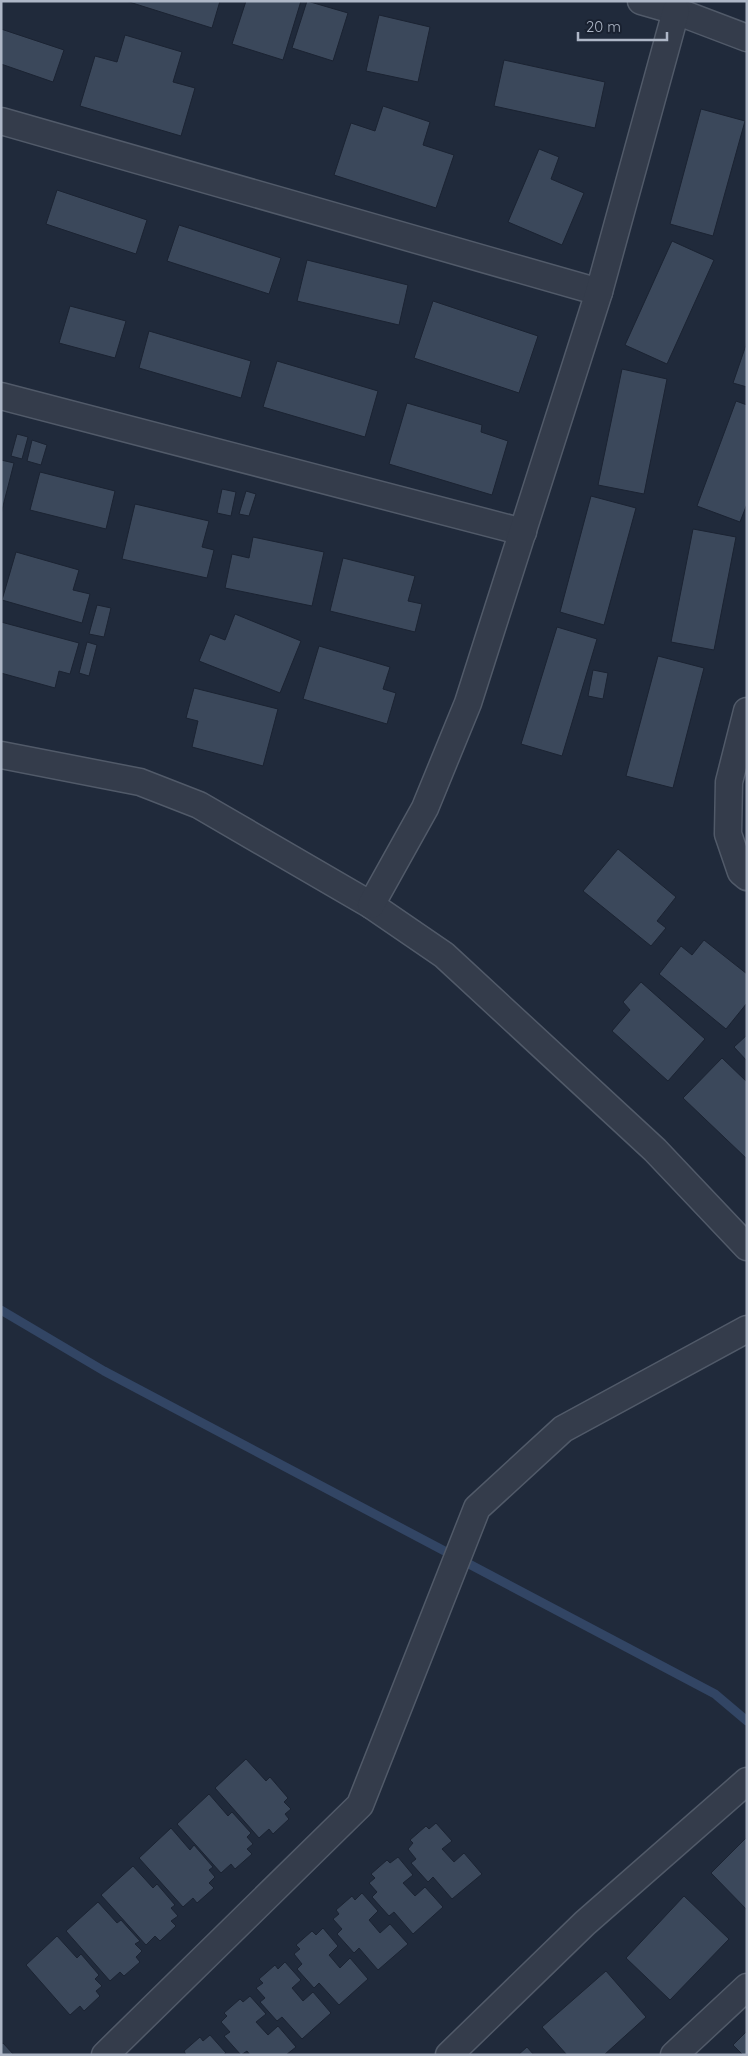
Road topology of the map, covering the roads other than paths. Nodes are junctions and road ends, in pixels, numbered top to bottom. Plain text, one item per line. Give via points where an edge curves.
1 (640, 1) edge
2 (676, 11) junction
3 (747, 38) edge
4 (1, 121) edge
5 (599, 292) junction
6 (1, 396) edge
7 (523, 532) junction
8 (747, 711) edge
9 (1, 755) edge
10 (747, 877) edge
11 (371, 905) junction
12 (747, 1247) edge
13 (747, 1329) edge
14 (743, 1784) edge
15 (747, 1987) edge
16 (106, 2055) edge
17 (449, 2055) edge
18 (674, 2055) edge

1 - 2 street
2 - 3 street
2 - 5 street
4 - 5 street
5 - 7 street
6 - 7 street
7 - 11 street via 468,703 425,808
8 - 10 street via 729,782 728,834 742,872
9 - 11 street via 140,782 199,805
11 - 12 street via 444,955 655,1150
13 - 16 street via 563,1429 477,1508 360,1805
14 - 17 street via 585,1923
15 - 18 street

